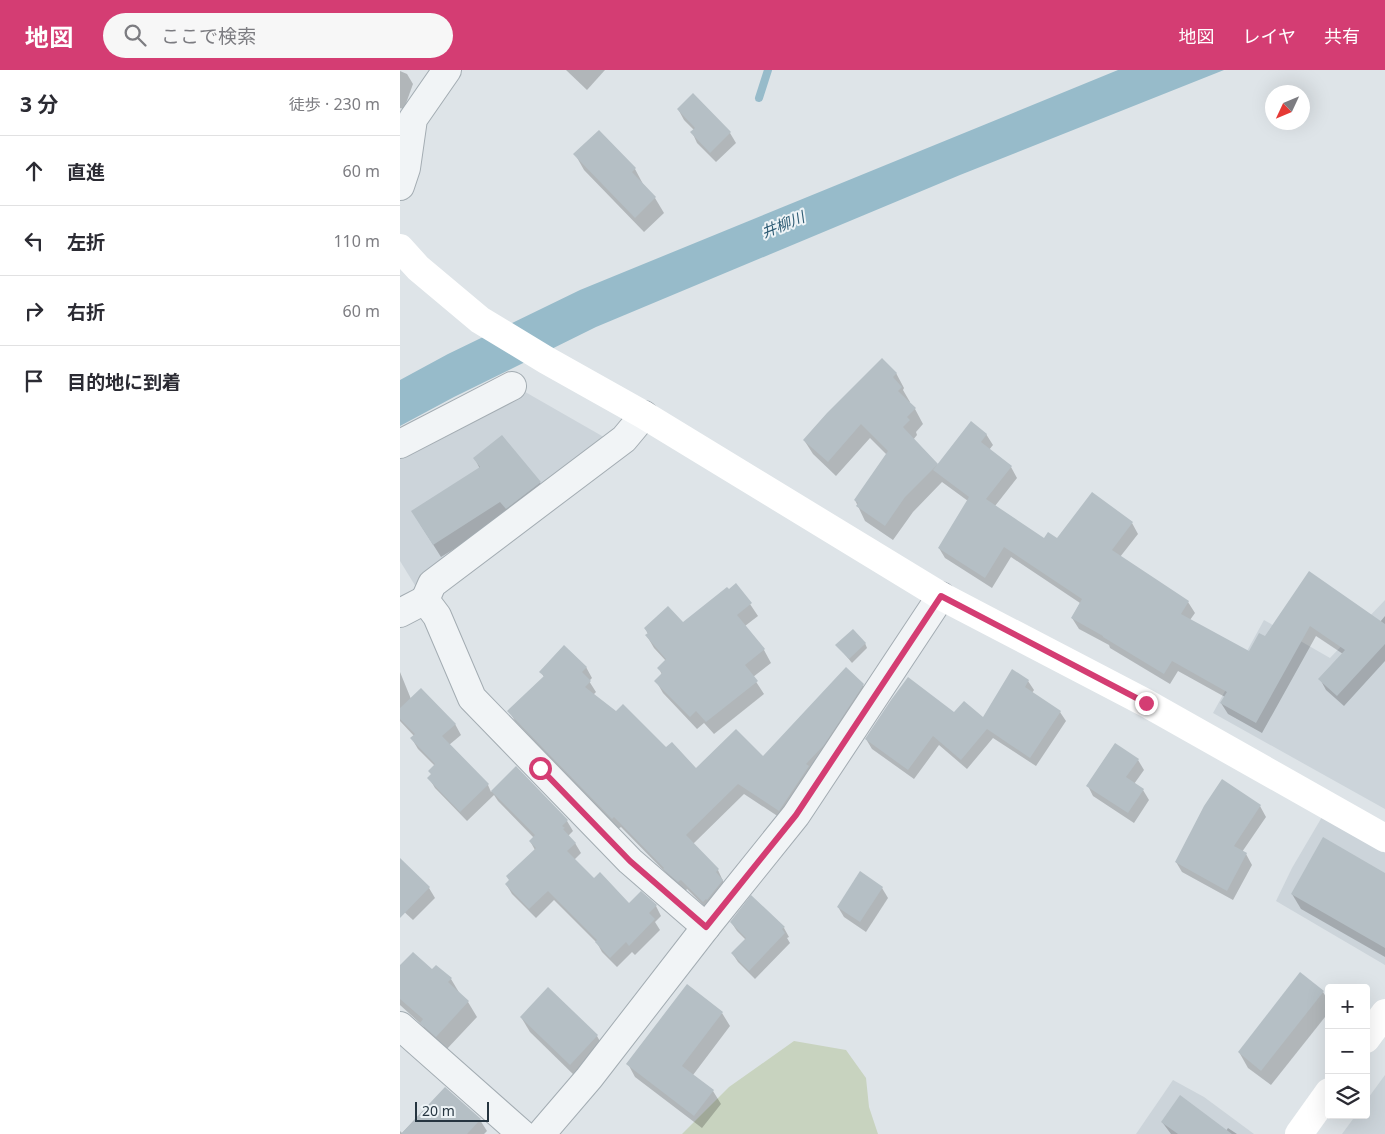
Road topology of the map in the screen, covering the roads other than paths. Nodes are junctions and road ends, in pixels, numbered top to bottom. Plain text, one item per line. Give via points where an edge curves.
1 (447, 70) edge
2 (400, 186) edge
3 (400, 248) edge
4 (512, 386) dead end
5 (644, 415) junction
6 (400, 444) edge
7 (941, 596) junction
8 (425, 600) junction
9 (400, 613) edge
10 (1385, 838) edge
11 (706, 927) junction
12 (1385, 1013) edge
13 (400, 1026) edge
14 (1370, 1034) edge
15 (1325, 1098) edge
16 (522, 1134) edge
17 (541, 1134) edge
18 (1299, 1134) edge

1 - 2 street via 413,119
3 - 5 street via 418,268 480,320
4 - 6 street
5 - 7 street
5 - 8 street via 624,439 432,584
7 - 10 street via 1146,703
7 - 11 street via 796,815
8 - 9 street
8 - 11 street via 437,616 472,698 630,861
11 - 17 street via 589,1078
12 - 14 street
13 - 16 street
15 - 18 street

